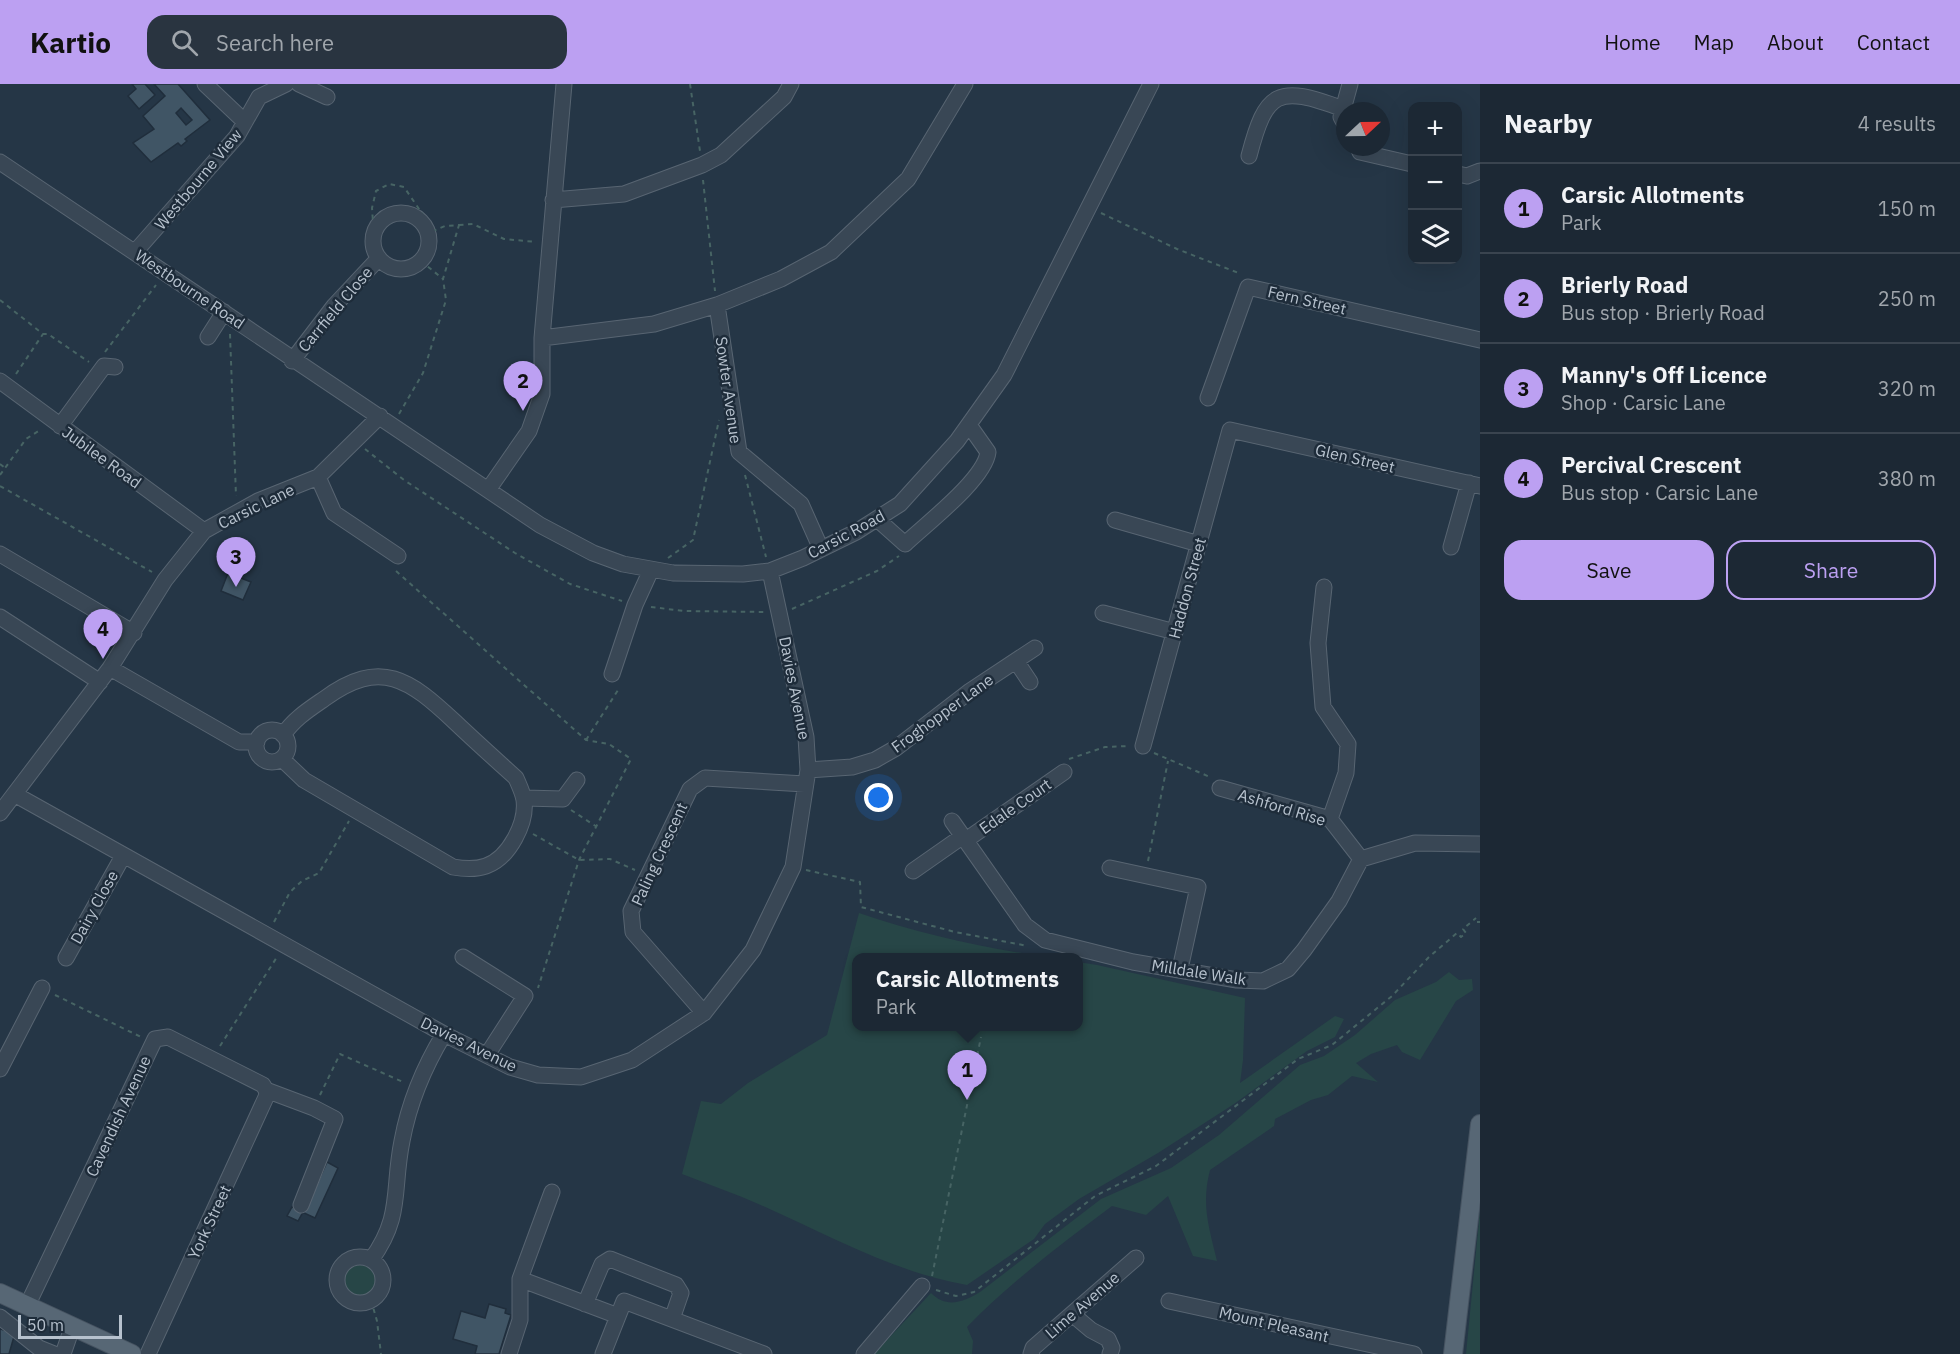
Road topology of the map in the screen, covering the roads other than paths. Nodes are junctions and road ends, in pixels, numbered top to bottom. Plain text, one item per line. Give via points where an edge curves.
1 (205, 84) edge
2 (286, 84) edge
3 (299, 84) edge
4 (564, 84) edge
5 (791, 84) edge
6 (965, 84) edge
7 (1150, 84) edge
8 (1350, 84) edge
9 (327, 97) dead end
10 (1347, 102) edge
11 (1336, 110) edge
12 (245, 122) junction
13 (1249, 156) dead end
14 (1378, 156) edge
15 (0, 162) edge
16 (1408, 163) edge
17 (1480, 171) edge
18 (1462, 175) edge
19 (553, 200) junction
20 (135, 252) junction
21 (379, 258) junction
22 (717, 305) junction
23 (227, 314) junction
24 (208, 337) dead end
25 (542, 338) junction
26 (1480, 340) edge
27 (292, 361) junction
28 (115, 367) dead end
29 (4, 384) edge
30 (1208, 398) dead end
31 (386, 420) junction
32 (56, 424) junction
33 (969, 425) junction
34 (1230, 430) joint
35 (318, 477) junction
36 (1474, 485) edge
37 (488, 490) junction
38 (878, 519) junction
39 (1115, 520) dead end
40 (204, 531) junction
41 (1199, 544) junction
42 (1451, 547) dead end
43 (821, 549) junction
44 (0, 554) edge
45 (398, 556) road end
46 (651, 570) junction
47 (770, 571) junction
48 (1324, 587) dead end
49 (1103, 613) dead end
50 (0, 617) edge
51 (1175, 632) junction
52 (134, 633) junction
53 (1035, 648) dead end
54 (1016, 661) junction
55 (110, 668) junction
56 (612, 674) road end
57 (100, 681) junction
58 (1030, 682) dead end
59 (283, 735) junction
60 (257, 742) junction
61 (1143, 746) road end
62 (282, 759) junction
63 (1064, 772) road end
64 (806, 777) junction
65 (577, 780) dead end
66 (1220, 789) road end
67 (16, 795) junction
68 (524, 798) junction
69 (0, 813) edge
70 (1330, 819) junction
71 (952, 821) dead end
72 (964, 838) junction
73 (1480, 844) edge
74 (123, 856) junction
75 (1361, 859) junction
76 (1110, 868) dead end
77 (913, 871) dead end
78 (463, 957) dead end
79 (66, 958) dead end
80 (1180, 969) junction
81 (42, 988) road end
82 (704, 1013) junction
83 (444, 1034) junction
84 (487, 1055) junction
85 (0, 1069) edge
86 (266, 1090) junction
87 (1480, 1124) edge
88 (552, 1192) dead end
89 (301, 1205) dead end
90 (1136, 1258) dead end
91 (371, 1260) junction
92 (520, 1279) junction
93 (922, 1286) road end
94 (0, 1293) edge
95 (1169, 1301) dead end
96 (585, 1304) junction
97 (27, 1306) junction
98 (1071, 1314) junction
99 (618, 1316) junction
100 (0, 1317) edge
101 (672, 1319) junction
102 (72, 1328) junction
103 (54, 1354) edge
104 (63, 1354) edge
105 (132, 1354) edge
106 (148, 1354) edge
107 (509, 1354) edge
108 (603, 1354) edge
109 (764, 1354) edge
110 (864, 1354) edge
111 (1031, 1354) edge
112 (1110, 1354) edge
113 (1414, 1354) edge
114 (1452, 1354) edge

1 - 12 street
2 - 12 street, Westbourne View via 259,97
3 - 9 street
4 - 19 street
5 - 19 street via 784,97 721,155 702,165 624,194
6 - 22 street via 908,179 831,252 781,279
7 - 33 street, Carsic Road via 1004,375
8 - 10 street
11 - 13 street via 1320,99 1283,95 1269,103 1259,117
12 - 20 street, Westbourne View
14 - 16 street
15 - 20 street, Westbourne Road
17 - 18 street
19 - 25 street
20 - 23 street, Westbourne Road
21 - 21 street, Carrfield Close via 374,237 383,220 400,214 417,219 430,231 428,248 413,267 394,268
21 - 27 street, Carrfield Close via 334,306
22 - 25 street via 654,324
22 - 43 street, Sowter Avenue via 739,452 801,504
23 - 24 street
23 - 27 street, Westbourne Road
25 - 37 street via 542,394 530,431
26 - 30 street, Fern Street via 1248,287
27 - 31 street, Westbourne Road
28 - 32 street via 104,366 95,371
29 - 32 street, Jubilee Road
31 - 35 street, Carsic Lane
31 - 37 street, Carsic Road
32 - 40 street, Jubilee Road
33 - 38 street, Carsic Road via 900,504
33 - 38 street via 988,452 987,461 965,486 904,544
34 - 36 street, Glen Street
34 - 41 street, Haddon Street
35 - 40 street, Carsic Lane
35 - 45 street via 334,513
36 - 42 street
37 - 46 street, Carsic Road via 540,525 593,553
38 - 43 street, Carsic Road
39 - 41 street
40 - 52 street, Carsic Lane via 165,580
41 - 51 street, Haddon Street
43 - 47 street, Carsic Road
44 - 52 street
46 - 47 street, Carsic Road via 722,574
46 - 56 street
47 - 64 street, Davies Avenue via 806,737
48 - 70 street via 1318,643 1323,707 1348,744 1346,772
49 - 51 street
50 - 57 street
51 - 61 street, Haddon Street
52 - 55 street, Carsic Lane
53 - 54 street, Froghopper Lane
54 - 58 street
54 - 64 street, Froghopper Lane via 875,760
55 - 57 street, Carsic Lane
55 - 60 street via 239,742
57 - 67 street, Carsic Lane
59 - 60 street via 267,731
59 - 62 street via 288,744
59 - 68 street via 293,721 338,688 368,676 398,679 419,689 516,778
60 - 62 street via 257,752 263,759
62 - 68 street via 304,780 453,867 468,870 501,858 521,827
63 - 72 street, Edale Court
64 - 82 street, Davies Avenue via 793,867 753,950
64 - 82 street, Paling Crescent via 705,778 690,789 631,911 633,932
65 - 68 street via 563,799
66 - 70 street, Ashford Rise
67 - 69 street, Carsic Lane
67 - 74 street, Davies Avenue
70 - 75 street, Ashford Rise
71 - 72 street
72 - 77 street, Edale Court
72 - 80 street, Milldale Walk via 1025,925 1040,938 1133,962
73 - 75 street via 1414,843
74 - 79 street, Dairy Close
74 - 83 street, Davies Avenue
75 - 80 street, Milldale Walk via 1339,901 1288,969 1263,981
76 - 80 street via 1198,887
78 - 84 street via 525,996
81 - 85 street
82 - 84 street, Davies Avenue via 632,1060 580,1077 538,1076
83 - 84 street, Davies Avenue
83 - 91 street via 417,1089 402,1142 391,1227
86 - 89 street, Cavendish Avenue via 333,1116 335,1124
86 - 97 street, Cavendish Avenue via 168,1037 155,1039
86 - 106 street, York Street
87 - 114 main road
88 - 92 street
90 - 98 street, Lime Avenue
91 - 91 street via 356,1258 342,1265 337,1280 348,1300 370,1300 380,1290 382,1277
92 - 96 street
92 - 107 street via 519,1320
93 - 110 street
94 - 97 main road
95 - 113 street, Mount Pleasant
96 - 99 street
96 - 101 street via 602,1264 610,1259 676,1285 681,1293
97 - 102 main road
98 - 111 street, Lime Avenue
98 - 112 street via 1108,1339
99 - 101 street via 624,1301
99 - 108 street
100 - 103 street via 39,1348
101 - 109 street
102 - 104 street
102 - 105 main road

